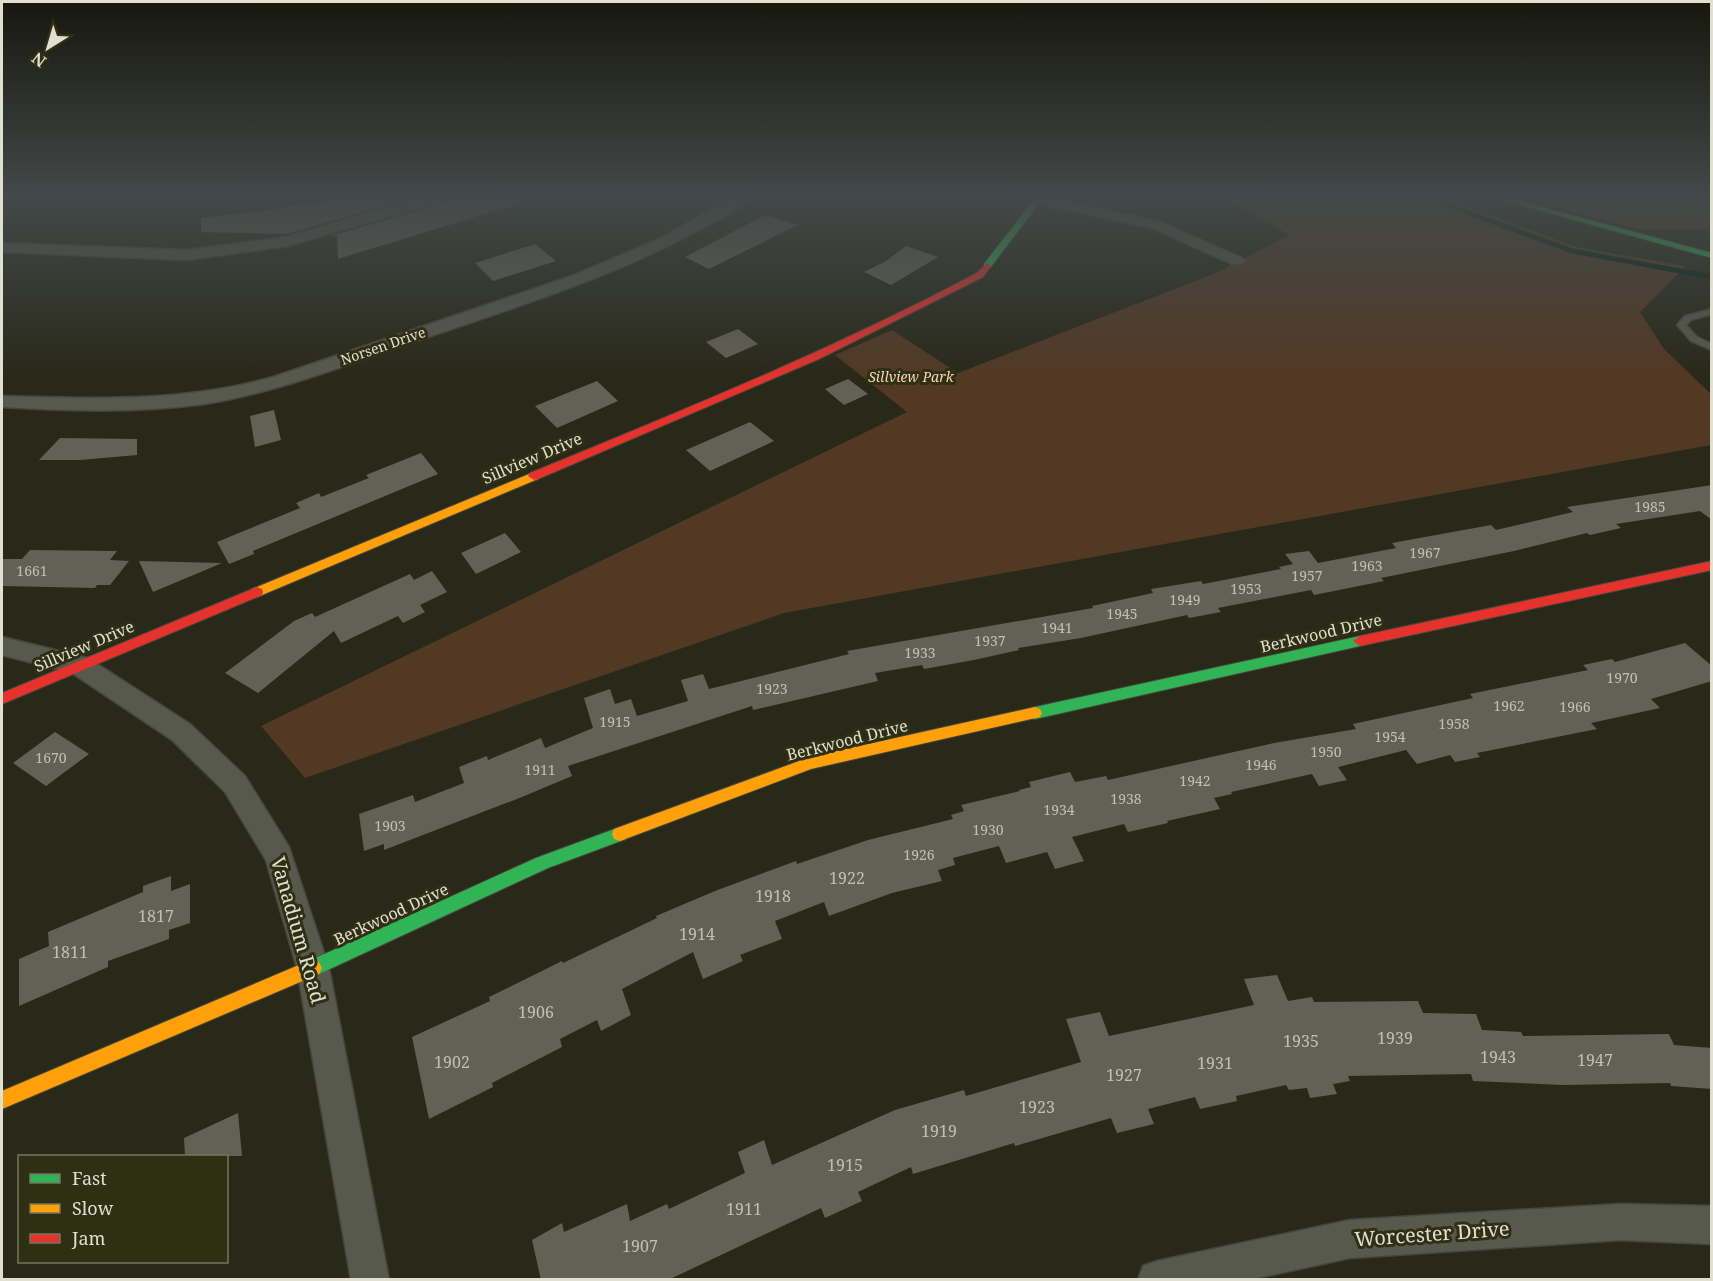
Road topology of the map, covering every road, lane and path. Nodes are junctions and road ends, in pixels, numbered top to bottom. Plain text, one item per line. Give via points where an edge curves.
1 (631, 257) edge
2 (994, 257) edge
3 (1228, 257) edge
4 (1237, 261) dead end
5 (1712, 311) edge
6 (1712, 348) edge
7 (2, 402) edge
8 (1712, 565) edge
9 (2, 646) edge
10 (80, 665) junction
11 (2, 699) edge
12 (313, 968) junction
13 (2, 1100) edge
14 (1712, 1225) edge
15 (370, 1280) edge
16 (1157, 1280) edge

1 - 7 street, Norsen Drive via 591,274 271,384 207,398 144,405
2 - 10 street, Sillview Drive via 980,275 917,310 796,366
3 - 4 street
5 - 6 lane via 1688,318 1682,325 1694,339
8 - 12 street, Berkwood Drive via 810,763 542,863
9 - 10 street, Vanadium Road
10 - 11 street, Sillview Drive
10 - 12 street, Vanadium Road via 181,732 235,784 279,856
12 - 13 street, Berkwood Drive
12 - 15 street, Vanadium Road
14 - 16 street, Worcester Drive via 1621,1222 1350,1239

